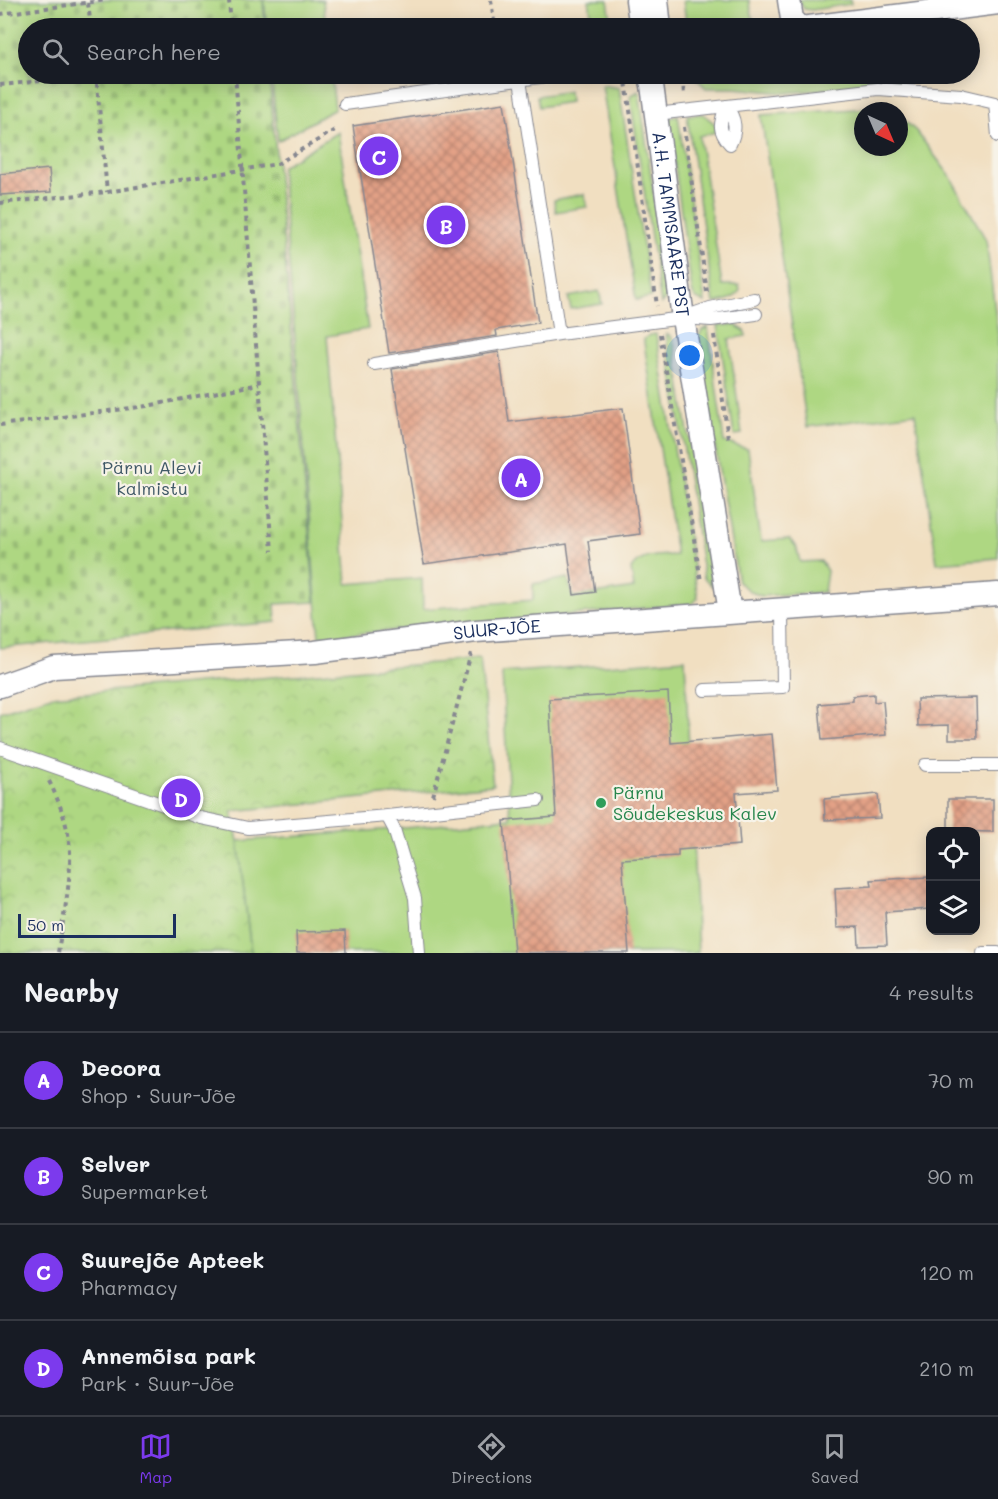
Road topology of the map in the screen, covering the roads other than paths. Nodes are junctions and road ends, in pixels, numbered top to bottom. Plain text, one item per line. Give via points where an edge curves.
1 (637, 0) edge
2 (657, 0) edge
3 (789, 0) edge
4 (998, 3) edge
5 (640, 18) edge
6 (659, 18) edge
7 (792, 18) edge
8 (880, 18) edge
9 (491, 84) edge
10 (521, 84) edge
11 (654, 84) edge
12 (345, 104) dead end
13 (656, 114) junction
14 (998, 136) edge
15 (754, 299) dead end
16 (710, 314) junction
17 (756, 314) dead end
18 (683, 318) junction
19 (559, 334) junction
20 (375, 364) dead end
21 (998, 594) edge
22 (782, 609) junction
23 (730, 612) junction
24 (0, 686) edge
25 (705, 690) dead end
26 (0, 748) edge
27 (925, 765) dead end
28 (998, 765) edge
29 (538, 800) dead end
30 (387, 816) junction
31 (998, 952) edge
32 (419, 953) edge
33 (983, 953) edge

1 - 5 street
2 - 6 street
3 - 7 street
4 - 8 street
9 - 12 lane
10 - 19 lane
11 - 13 street, A.H. TAMMSAARE PST
13 - 14 lane via 878,89 961,95 995,104
13 - 18 street, A.H. TAMMSAARE PST
15 - 16 lane
16 - 17 lane
16 - 18 lane
18 - 19 lane
18 - 23 street, A.H. TAMMSAARE PST
19 - 20 lane
21 - 22 street, SUUR-JÕE
22 - 23 street, SUUR-JÕE
22 - 25 lane via 783,687
23 - 24 street, SUUR-JÕE via 476,631 315,652 54,668
26 - 30 lane via 201,818 248,828
27 - 28 lane
29 - 30 lane
30 - 32 lane via 415,898
31 - 33 lane

